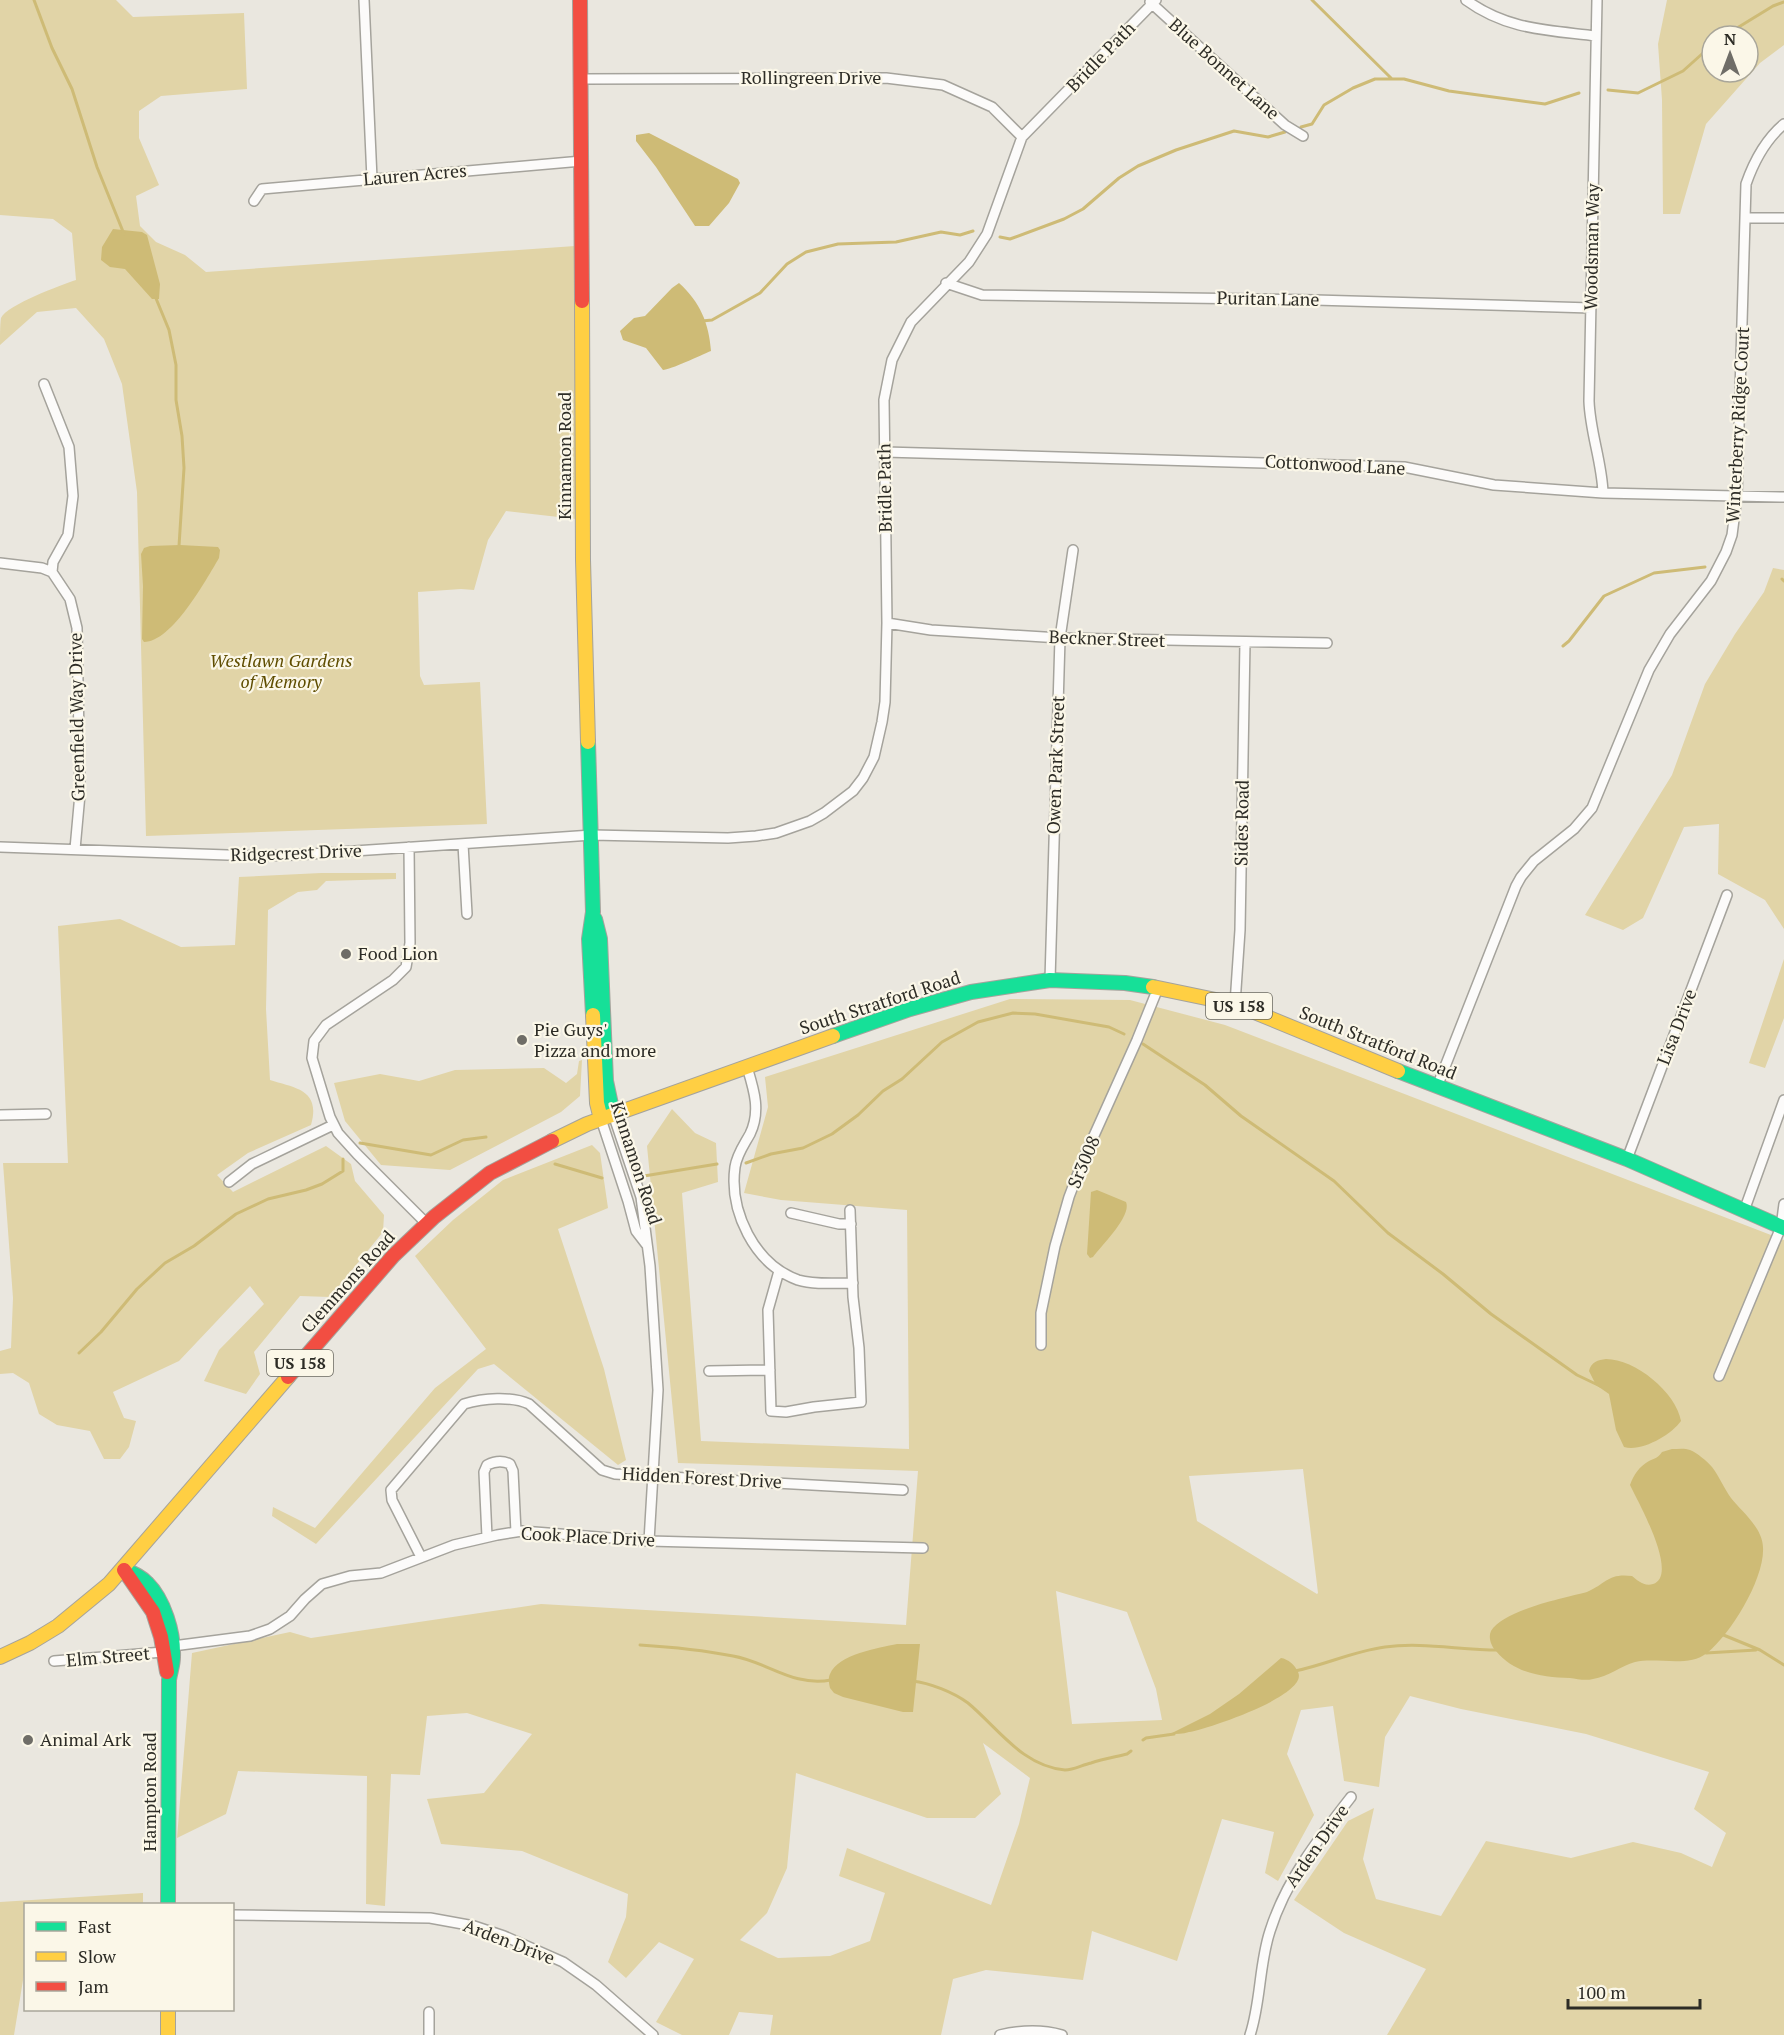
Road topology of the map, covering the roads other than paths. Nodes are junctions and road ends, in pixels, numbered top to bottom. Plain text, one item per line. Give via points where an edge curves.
1 (364, 0) edge
2 (580, 0) edge
3 (1466, 0) edge
4 (1597, 0) edge
5 (1152, 1) edge
6 (1596, 36) junction
7 (582, 79) junction
8 (1784, 124) edge
9 (1303, 136) dead end
10 (1022, 137) junction
11 (582, 161) junction
12 (372, 179) junction
13 (254, 201) dead end
14 (1745, 218) junction
15 (1784, 219) edge
16 (946, 283) junction
17 (1591, 308) junction
18 (44, 384) dead end
19 (885, 452) junction
20 (1603, 493) junction
21 (1737, 496) junction
22 (1784, 497) edge
23 (1073, 550) dead end
24 (0, 563) edge
25 (52, 572) junction
26 (887, 623) junction
27 (1060, 638) junction
28 (1245, 642) junction
29 (1327, 643) dead end
30 (592, 835) junction
31 (463, 844) junction
32 (0, 847) edge
33 (409, 848) junction
34 (75, 849) junction
35 (1727, 895) dead end
36 (467, 914) dead end
37 (1050, 980) junction
38 (1158, 988) junction
39 (1235, 1004) junction
40 (747, 1067) junction
41 (1437, 1087) junction
42 (1784, 1100) edge
43 (46, 1114) dead end
44 (0, 1115) edge
45 (607, 1116) junction
46 (333, 1125) junction
47 (1627, 1160) junction
48 (229, 1182) dead end
49 (641, 1197) junction
50 (628, 1201) junction
51 (1784, 1204) edge
52 (850, 1210) dead end
53 (1744, 1211) junction
54 (791, 1214) dead end
55 (426, 1223) junction
56 (851, 1224) junction
57 (1783, 1227) edge
58 (646, 1244) junction
59 (779, 1271) junction
60 (853, 1283) junction
61 (1041, 1345) dead end
62 (770, 1370) junction
63 (709, 1371) dead end
64 (1719, 1376) dead end
65 (653, 1475) junction
66 (903, 1490) dead end
67 (516, 1532) junction
68 (487, 1537) junction
69 (649, 1541) junction
70 (923, 1548) dead end
71 (421, 1557) junction
72 (123, 1569) junction
73 (168, 1649) junction
74 (0, 1658) edge
75 (54, 1661) dead end
76 (1351, 1797) dead end
77 (168, 1903) edge
78 (234, 1916) edge
79 (168, 2011) edge
80 (429, 2012) dead end
81 (168, 2035) edge
82 (429, 2035) edge
83 (653, 2035) edge
84 (1000, 2035) edge
85 (1062, 2035) edge
86 (1250, 2035) edge

1 - 12 street
2 - 7 main road, Kinnamon Road
3 - 6 street via 1481,11 1519,26
4 - 6 street, Woodsman Way
5 - 9 street, Blue Bonnet Lane via 1285,124
5 - 10 street, Bridle Path
6 - 17 street, Woodsman Way
7 - 10 street, Rollingreen Drive via 886,78 943,85 992,107
7 - 11 main road, Kinnamon Road
8 - 14 street, Winterberry Ridge Court via 1768,140 1751,169 1746,184
10 - 16 street, Bridle Path via 987,234 969,262
11 - 12 street, Lauren Acres
11 - 30 main road, Kinnamon Road via 583,560
12 - 13 street, Lauren Acres via 262,189
14 - 15 street
14 - 21 street, Winterberry Ridge Court
16 - 17 street, Puritan Lane via 982,294
16 - 19 street, Bridle Path via 911,322 892,360 884,400
17 - 20 street, Woodsman Way via 1590,416
18 - 25 street via 69,447 73,496 68,535 53,562
19 - 20 street, Cottonwood Lane via 1404,467 1494,485
19 - 26 street, Bridle Path
20 - 21 street, Cottonwood Lane
21 - 22 street, Cottonwood Lane
21 - 41 street, Winterberry Ridge Court via 1726,552 1649,670 1595,803 1574,829 1534,861 1516,886
23 - 27 street, Owen Park Street
24 - 25 street
25 - 34 street, Greenfield Way Drive via 70,599 77,628 80,794
26 - 27 street, Beckner Street via 931,630
26 - 30 street, Bridle Path via 885,702 873,757 853,790 824,813 795,827 756,836
27 - 28 street, Beckner Street
27 - 37 street, Owen Park Street
28 - 29 street, Beckner Street
28 - 39 street, Sides Road
30 - 31 street, Ridgecrest Drive
30 - 45 main road, Kinnamon Road via 593,912 600,939
31 - 33 street, Ridgecrest Drive
31 - 36 street
32 - 34 street, Ridgecrest Drive
33 - 34 street, Ridgecrest Drive via 258,856
33 - 46 street via 410,943 406,967 326,1025 312,1047 313,1065
35 - 47 street, Lisa Drive
37 - 38 main road, South Stratford Road / US 158
37 - 40 main road, South Stratford Road / US 158 via 971,992 930,1003
38 - 39 main road, South Stratford Road / US 158
38 - 61 street, Sr3008 via 1069,1197 1041,1313
39 - 41 main road, South Stratford Road / US 158
40 - 45 main road, South Stratford Road / US 158
40 - 59 street via 756,1108 735,1166 737,1206 750,1238
41 - 47 main road, South Stratford Road / US 158
42 - 53 street
43 - 44 street
45 - 49 street, Kinnamon Road
45 - 50 street, Kinnamon Road
45 - 55 main road, Clemmons Road / US 158 via 496,1169
46 - 48 street via 252,1164
46 - 55 street via 357,1155
47 - 53 main road, South Stratford Road / US 158
49 - 50 street
49 - 58 street, Kinnamon Road
50 - 58 street, Kinnamon Road via 636,1231
51 - 57 street
52 - 56 street
53 - 57 main road, South Stratford Road / US 158
54 - 56 street
55 - 72 main road, Clemmons Road / US 158 via 366,1286
56 - 60 street
57 - 64 street
58 - 65 street, Kinnamon Road via 658,1390
59 - 60 street via 809,1282
59 - 62 street via 768,1310
60 - 62 street via 861,1402 771,1411
62 - 63 street
65 - 66 street, Hidden Forest Drive
65 - 69 street, Kinnamon Road
65 - 71 street, Hidden Forest Drive via 602,1470 530,1404 520,1400 475,1400 464,1404 391,1490 392,1500
67 - 68 street, Cook Place Drive
67 - 68 street via 513,1471 510,1464 494,1461 484,1472
67 - 69 street, Cook Place Drive
68 - 71 street, Cook Place Drive
69 - 70 street, Cook Place Drive
71 - 73 street, Cook Place Drive via 381,1573 322,1584 290,1616 270,1629 250,1636
72 - 73 main road, Hampton Road via 142,1578 153,1592 168,1624
72 - 74 main road, Clemmons Road / US 158 via 66,1621
73 - 75 street, Elm Street
73 - 77 main road, Hampton Road via 174,1655 169,1680
76 - 86 street, Arden Drive via 1285,1891 1269,1932
78 - 83 street, Arden Drive via 430,1918 474,1926 570,1966
79 - 81 main road
80 - 82 street
84 - 85 street via 1027,2031

